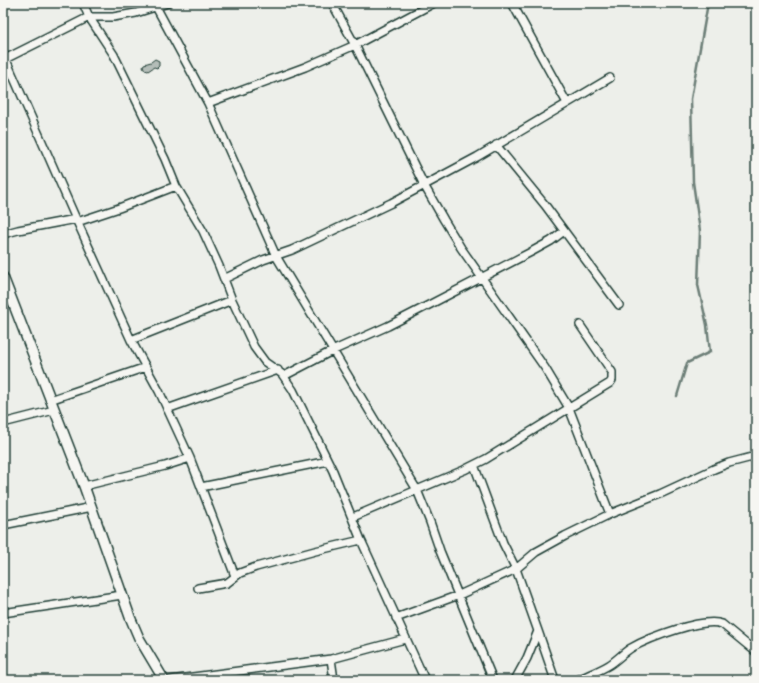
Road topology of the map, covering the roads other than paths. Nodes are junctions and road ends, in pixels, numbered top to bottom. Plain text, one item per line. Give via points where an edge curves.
1 (83, 3) edge
2 (168, 3) edge
3 (332, 3) edge
4 (434, 3) edge
5 (512, 3) edge
6 (155, 5) edge
7 (89, 17) junction
8 (355, 45) junction
9 (4, 57) edge
10 (610, 78) dead end
11 (208, 103) junction
12 (567, 103) junction
13 (496, 145) junction
14 (424, 185) junction
15 (176, 186) junction
16 (76, 220) junction
17 (564, 231) junction
18 (3, 234) edge
19 (276, 256) junction
20 (3, 277) edge
21 (481, 277) junction
22 (224, 279) junction
23 (7, 297) edge
24 (232, 300) junction
25 (619, 305) dead end
26 (580, 325) dead end
27 (131, 340) junction
28 (332, 351) junction
29 (146, 367) junction
30 (278, 370) junction
31 (284, 376) junction
32 (50, 400) junction
33 (569, 408) junction
34 (167, 409) junction
35 (54, 410) junction
36 (3, 423) edge
37 (756, 456) edge
38 (190, 458) junction
39 (328, 461) junction
40 (474, 465) junction
41 (84, 486) junction
42 (201, 487) junction
43 (417, 490) junction
44 (92, 507) junction
45 (610, 514) junction
46 (352, 517) junction
47 (3, 525) edge
48 (361, 540) junction
49 (516, 569) junction
50 (235, 576) junction
51 (198, 588) dead end
52 (122, 595) junction
53 (459, 595) junction
54 (3, 613) edge
55 (396, 618) junction
56 (538, 631) junction
57 (405, 639) junction
58 (756, 652) edge
59 (331, 659) junction
60 (164, 680) edge
61 (170, 680) edge
62 (334, 680) edge
63 (425, 680) edge
64 (493, 680) edge
65 (515, 680) edge
66 (555, 680) edge
67 (578, 680) edge

1 - 7 street
2 - 6 street
3 - 8 street
4 - 8 street
5 - 12 street
6 - 7 street via 113,18
6 - 11 street
7 - 9 street
7 - 15 street via 114,55 166,159
8 - 11 street via 305,67
8 - 14 street
9 - 16 street
10 - 12 street
11 - 19 street
12 - 13 street
13 - 14 street
13 - 17 street
14 - 19 street via 377,210
14 - 21 street via 447,226
15 - 16 street via 119,208
15 - 22 street via 203,232
16 - 18 street
16 - 27 street
17 - 21 street via 551,241
17 - 25 street
19 - 22 street
19 - 28 street
20 - 23 street
21 - 28 street via 388,326
21 - 33 street via 545,368
22 - 24 street
23 - 32 street
24 - 27 street
24 - 30 street via 254,347 265,362
26 - 33 street via 612,372 612,380
27 - 29 street
28 - 31 street
28 - 43 street
29 - 32 street
29 - 34 street
30 - 31 street
30 - 34 street
31 - 39 street
32 - 35 street
33 - 40 street
33 - 45 street
34 - 38 street
35 - 36 street
35 - 41 street
37 - 45 street via 714,468
38 - 41 street
38 - 42 street
39 - 42 street
39 - 46 street
40 - 43 street
40 - 49 street via 503,543
41 - 44 street
42 - 50 street
43 - 46 street
43 - 53 street
44 - 47 street
44 - 52 street
45 - 49 street via 536,552
46 - 48 street
48 - 50 street via 284,559
48 - 55 street
49 - 53 street
49 - 56 street
50 - 51 street via 227,583
52 - 54 street
52 - 60 street via 139,638
53 - 55 street
53 - 64 street
55 - 57 street
56 - 65 street
56 - 66 street
57 - 59 street
57 - 63 street
58 - 67 street via 722,624 705,623 646,641 609,665
59 - 61 street
59 - 62 street

